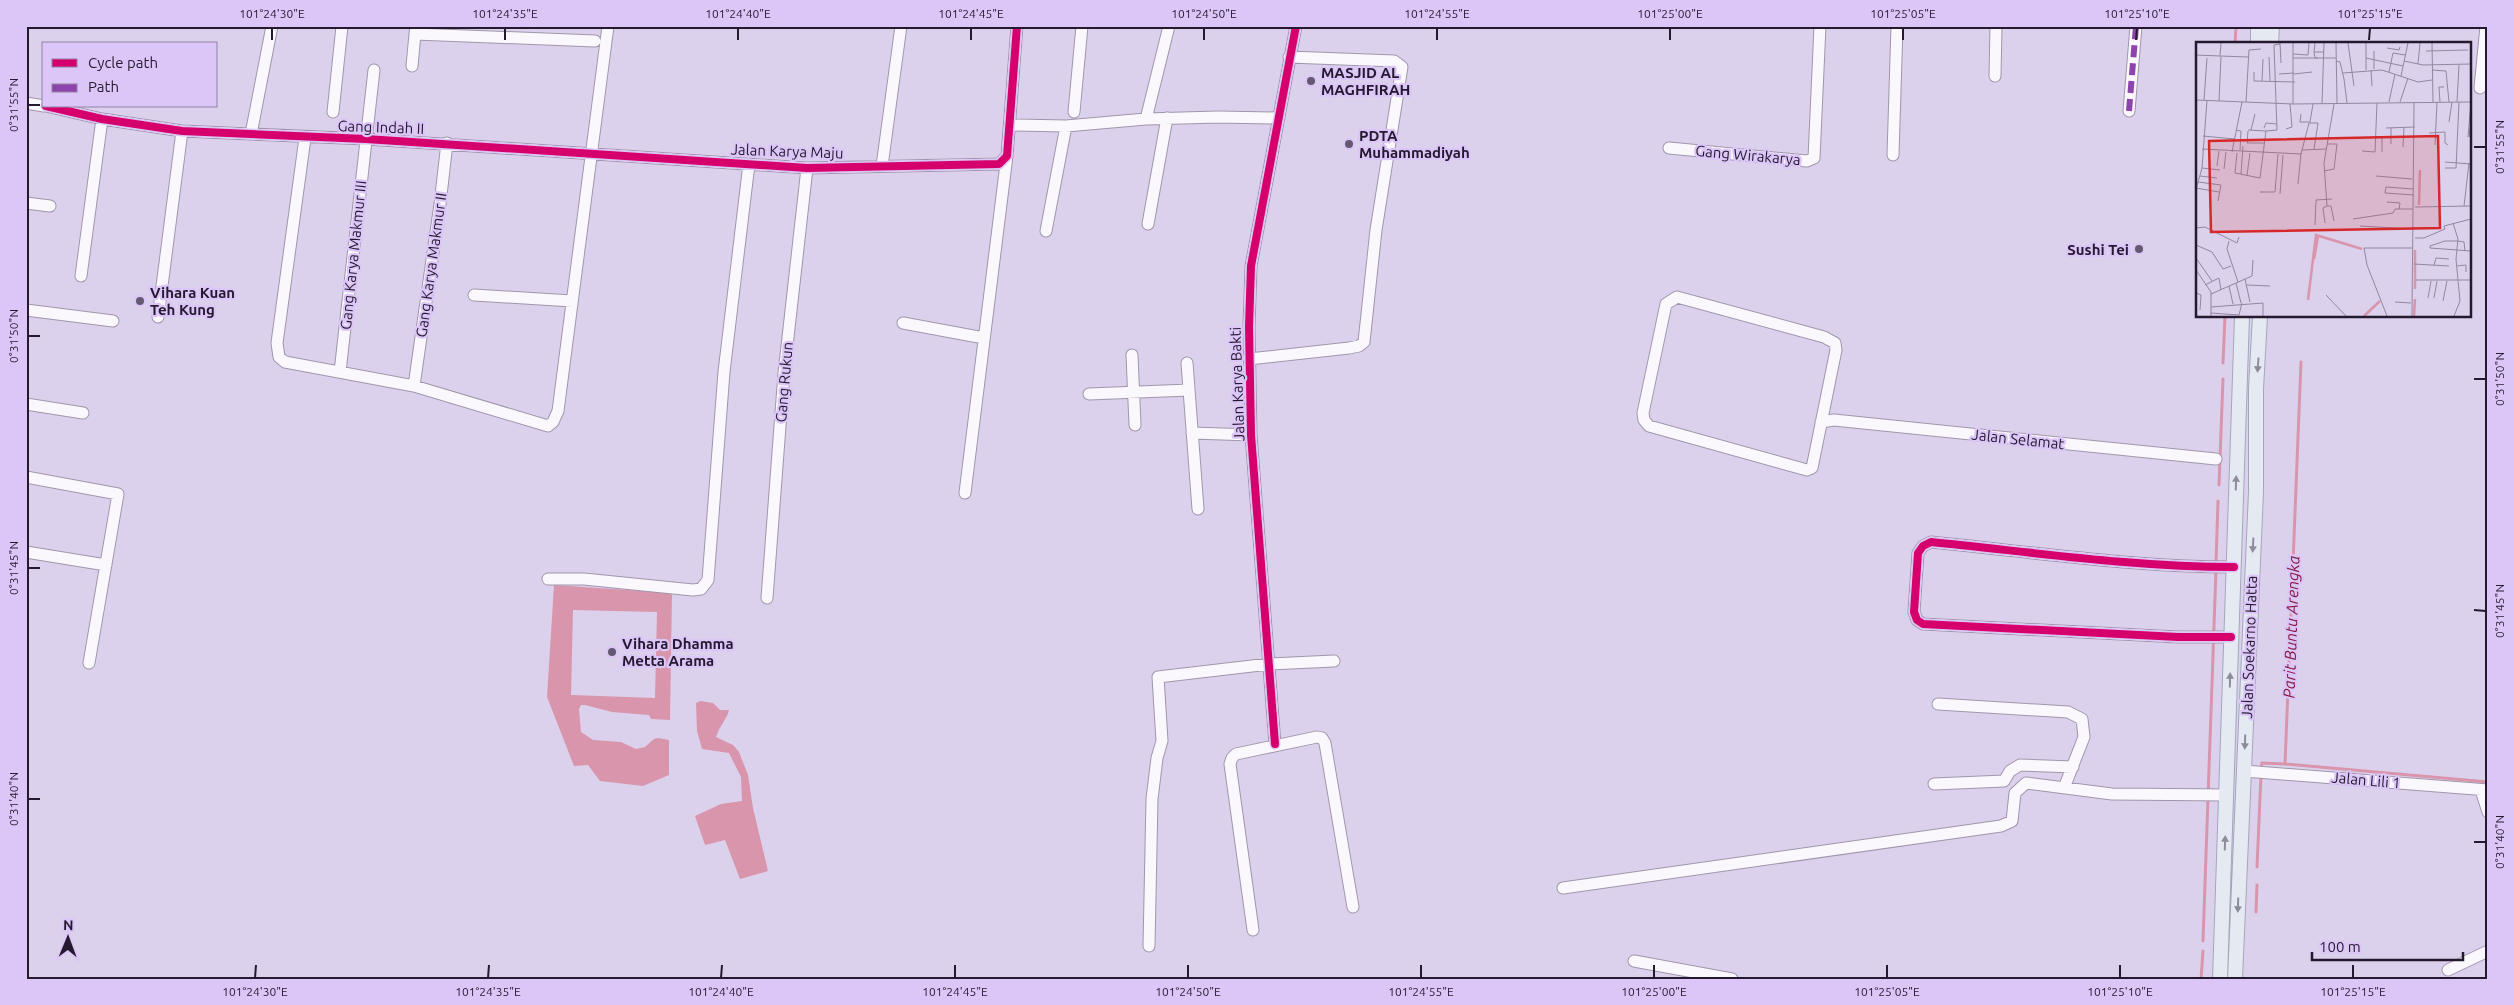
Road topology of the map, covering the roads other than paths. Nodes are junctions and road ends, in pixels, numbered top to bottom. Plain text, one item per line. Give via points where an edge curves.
1 (272, 26) edge
2 (342, 26) edge
3 (608, 26) edge
4 (901, 26) edge
5 (1017, 26) edge
6 (1082, 26) edge
7 (1169, 26) edge
8 (1296, 26) edge
9 (1820, 26) edge
10 (1897, 26) edge
11 (1996, 26) edge
12 (2136, 26) edge
13 (2258, 26) edge
14 (2272, 26) edge
15 (2486, 26) edge
16 (416, 30) edge
17 (596, 41) dead end
18 (2258, 42) edge
19 (2271, 42) edge
20 (1289, 57) junction
21 (412, 66) dead end
22 (374, 70) dead end
23 (1995, 76) dead end
24 (2480, 88) dead end
25 (26, 103) edge
26 (42, 106) edge
27 (54, 108) edge
28 (2129, 111) dead end
29 (333, 112) dead end
30 (1074, 112) dead end
31 (1167, 118) junction
32 (1279, 118) junction
33 (102, 119) junction
34 (1146, 119) junction
35 (1011, 125) junction
36 (1066, 126) junction
37 (185, 131) junction
38 (251, 134) junction
39 (305, 138) junction
40 (366, 139) junction
41 (447, 143) junction
42 (1669, 148) dead end
43 (574, 152) joint
44 (593, 152) junction
45 (1893, 154) dead end
46 (1003, 160) junction
47 (749, 164) junction
48 (882, 166) junction
49 (807, 168) junction
50 (26, 203) edge
51 (50, 206) dead end
52 (1148, 224) dead end
53 (1046, 231) dead end
54 (81, 276) dead end
55 (474, 295) dead end
56 (572, 301) junction
57 (26, 310) edge
58 (158, 318) dead end
59 (2242, 318) edge
60 (2260, 318) edge
61 (113, 321) dead end
62 (903, 323) dead end
63 (984, 338) junction
64 (1132, 355) dead end
65 (1249, 359) junction
66 (1187, 363) dead end
67 (340, 372) junction
68 (414, 386) junction
69 (1189, 390) junction
70 (1133, 392) junction
71 (1089, 394) dead end
72 (26, 404) edge
73 (83, 413) dead end
74 (1821, 422) junction
75 (1135, 424) dead end
76 (1192, 433) junction
77 (1251, 435) junction
78 (2216, 459) dead end
79 (26, 478) edge
80 (964, 493) dead end
81 (1198, 510) dead end
82 (2254, 520) junction
83 (2236, 521) junction
84 (26, 552) edge
85 (106, 565) junction
86 (2234, 566) junction
87 (548, 579) dead end
88 (767, 598) dead end
89 (2231, 637) junction
90 (1334, 661) dead end
91 (89, 664) dead end
92 (1269, 664) junction
93 (1938, 704) dead end
94 (1275, 744) junction
95 (2072, 767) junction
96 (2255, 771) junction
97 (1934, 784) dead end
98 (2064, 788) junction
99 (2484, 790) edge
100 (2227, 795) junction
101 (2488, 812) edge
102 (1563, 888) dead end
103 (1353, 907) dead end
104 (1253, 930) dead end
105 (1149, 946) dead end
106 (2488, 951) edge
107 (1634, 961) dead end
108 (2448, 970) dead end
109 (1732, 979) edge
110 (2220, 979) edge
111 (2235, 979) edge

1 - 38 street
2 - 29 street
3 - 44 street
4 - 48 street
5 - 35 street
6 - 30 street
7 - 34 street
8 - 20 street, Jalan Karya Bakti
9 - 42 street, Gang Wirakarya via 1814,158 1807,161
10 - 45 street
11 - 23 street
12 - 28 street
13 - 18 main road
14 - 19 main road
15 - 24 street
16 - 17 street
16 - 21 street
20 - 32 street, Jalan Karya Bakti
20 - 65 street via 1394,61 1402,67 1376,230 1364,342 1349,348
22 - 40 street, Gang Karya Makmur III
25 - 26 street, Gang Indah II
27 - 33 street, Gang Indah II
31 - 32 street
31 - 34 street
31 - 52 street
32 - 65 street, Jalan Karya Bakti via 1251,266
33 - 37 street, Gang Indah II
33 - 54 street
34 - 36 street
35 - 36 street
35 - 46 street
36 - 53 street
37 - 38 street, Gang Indah II
37 - 58 street
38 - 39 street, Gang Indah II
39 - 40 street, Gang Indah II
39 - 67 street via 277,351 285,362
40 - 41 street, Gang Indah II
40 - 67 street, Gang Karya Makmur III
41 - 43 street, Gang Indah II
41 - 68 street, Gang Karya Makmur II
43 - 44 street, Jalan Karya Maju
44 - 47 street, Jalan Karya Maju
44 - 56 street
46 - 48 street, Jalan Karya Maju
46 - 63 street
47 - 49 street, Jalan Karya Maju
47 - 87 street via 724,372 708,580 701,589 693,590 584,579
48 - 49 street, Jalan Karya Maju
49 - 88 street, Gang Rukun via 782,390
50 - 51 street
55 - 56 street
56 - 68 street via 558,411 548,426
57 - 61 street
83 -> 59 main road, Jalan Soekarno Hatta
60 -> 82 main road, Jalan Soekarno Hatta
62 - 63 street
63 - 80 street
64 - 70 street
65 - 77 street, Jalan Karya Bakti
66 - 69 street
67 - 68 street
69 - 70 street
69 - 76 street
70 - 71 street
70 - 75 street
72 - 73 street
74 - 74 street via 1814,462 1807,470 1648,426 1642,413 1666,304 1677,297 1835,343
74 - 78 street, Jalan Selamat via 1844,421
76 - 77 street
76 - 81 street
77 - 92 street, Jalan Karya Bakti
79 - 85 street via 118,494
82 - 83 main road
82 -> 96 main road, Jalan Soekarno Hatta
83 - 86 main road, Jalan Soekarno Hatta
84 - 85 street
85 - 91 street
86 - 89 main road, Jalan Soekarno Hatta
86 - 89 street via 2088,558 1931,542 1922,546 1918,553 1914,612 1923,624
100 -> 89 main road, Jalan Soekarno Hatta
90 - 92 street
92 - 94 street, Jalan Karya Bakti
92 - 105 street via 1158,678 1162,741 1152,799
93 - 95 street via 2068,712 2082,719 2084,737
94 - 103 street via 1317,737 1325,743
94 - 104 street via 1236,754 1230,764
95 - 97 street via 2020,765 2010,771 2004,781
95 - 98 street
96 - 99 street, Jalan Lili 1
96 -> 111 main road, Jalan Soekarno Hatta
98 - 100 street via 2112,794
98 - 102 street via 2022,785 2015,793 2012,821 2001,826
99 - 101 street
110 -> 100 main road, Jalan Soekarno Hatta
106 - 108 street
107 - 109 street

